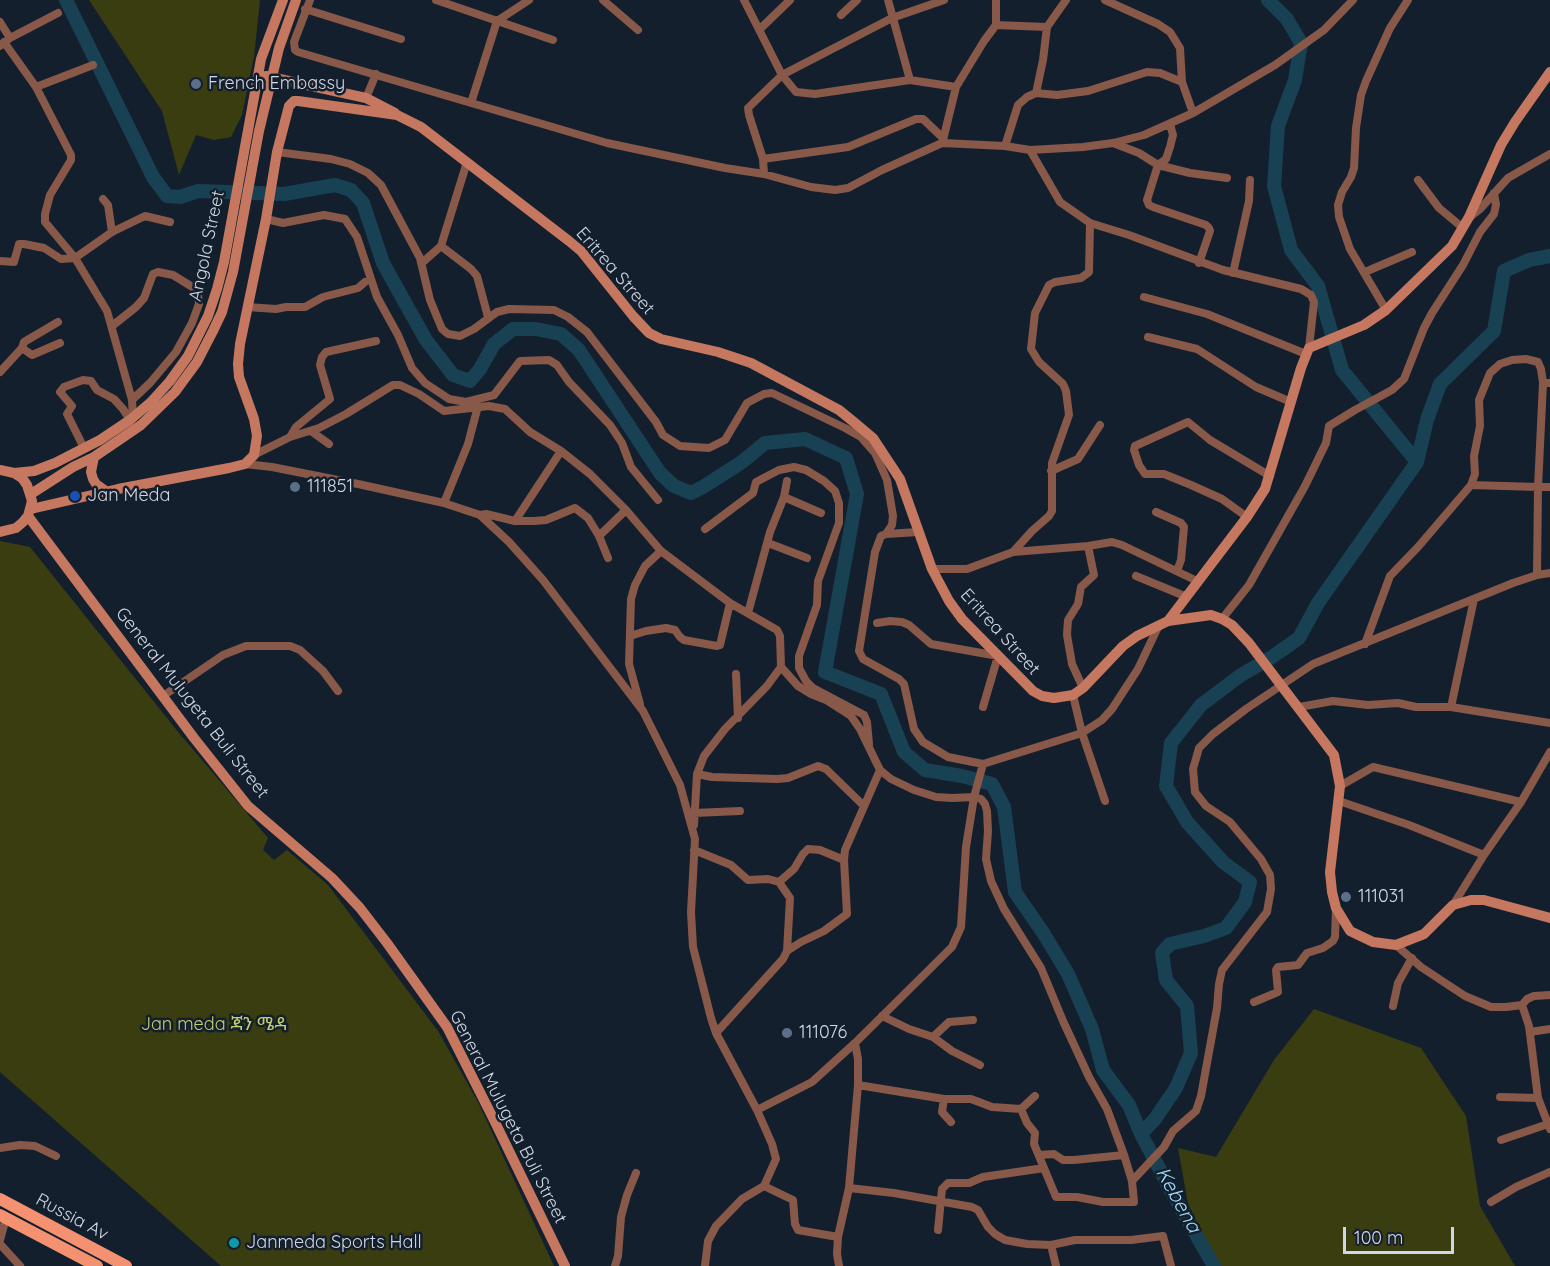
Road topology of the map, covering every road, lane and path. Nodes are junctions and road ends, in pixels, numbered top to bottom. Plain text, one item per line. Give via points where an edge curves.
1 (283, 0) edge
2 (296, 0) edge
3 (310, 0) edge
4 (436, 0) edge
5 (603, 0) edge
6 (744, 0) edge
7 (790, 0) edge
8 (857, 0) edge
9 (888, 0) edge
10 (944, 0) edge
11 (996, 0) edge
12 (1066, 0) edge
13 (1105, 0) edge
14 (1353, 0) edge
15 (1408, 0) edge
16 (523, 2) edge
17 (305, 9) junction
18 (58, 13) dead end
19 (841, 15) dead end
20 (892, 18) junction
21 (497, 21) junction
22 (0, 22) edge
23 (996, 26) junction
24 (1047, 27) junction
25 (760, 29) junction
26 (638, 30) dead end
27 (401, 39) dead end
28 (553, 40) dead end
29 (5, 42) edge
30 (93, 65) dead end
31 (1550, 72) edge
32 (259, 74) junction
33 (376, 74) junction
34 (782, 75) junction
35 (272, 78) junction
36 (910, 80) junction
37 (1182, 82) junction
38 (36, 87) junction
39 (956, 87) junction
40 (1036, 93) junction
41 (366, 98) junction
42 (471, 103) junction
43 (1193, 113) junction
44 (397, 115) junction
45 (1170, 124) junction
46 (943, 140) junction
47 (1113, 143) junction
48 (1005, 146) junction
49 (1030, 150) junction
50 (277, 152) junction
51 (1550, 154) edge
52 (763, 159) junction
53 (467, 162) junction
54 (1158, 165) junction
55 (764, 174) junction
56 (1227, 178) dead end
57 (1250, 180) dead end
58 (1418, 180) dead end
59 (1494, 193) junction
60 (104, 199) dead end
61 (1469, 217) junction
62 (266, 219) junction
63 (170, 222) dead end
64 (1090, 223) junction
65 (1463, 228) junction
66 (112, 232) junction
67 (441, 246) junction
68 (1412, 252) dead end
69 (75, 258) junction
70 (0, 261) edge
71 (423, 261) dead end
72 (1200, 263) junction
73 (1365, 272) junction
74 (1233, 273) junction
75 (365, 282) dead end
76 (1144, 297) dead end
77 (247, 307) junction
78 (1386, 310) junction
79 (488, 317) junction
80 (58, 322) dead end
81 (112, 326) junction
82 (1148, 337) dead end
83 (376, 341) dead end
84 (60, 343) dead end
85 (22, 348) junction
86 (1308, 351) junction
87 (0, 372) edge
88 (1547, 383) edge
89 (132, 400) junction
90 (1291, 402) junction
91 (154, 406) junction
92 (478, 406) junction
93 (131, 419) junction
94 (1100, 425) dead end
95 (311, 431) junction
96 (290, 437) junction
97 (329, 444) dead end
98 (84, 448) junction
99 (561, 451) junction
100 (94, 457) junction
101 (250, 459) junction
102 (0, 470) edge
103 (1051, 471) junction
104 (14, 473) junction
105 (1270, 476) junction
106 (787, 481) dead end
107 (1471, 485) junction
108 (1538, 487) junction
109 (1550, 487) edge
110 (107, 492) junction
111 (31, 494) junction
112 (784, 497) junction
113 (658, 500) dead end
114 (444, 503) junction
115 (626, 510) junction
116 (29, 512) junction
117 (1156, 512) dead end
118 (821, 513) dead end
119 (480, 515) junction
120 (1247, 517) junction
121 (515, 521) junction
122 (892, 525) junction
123 (705, 529) dead end
124 (0, 532) edge
125 (918, 532) junction
126 (899, 533) junction
127 (886, 534) junction
128 (599, 536) junction
129 (768, 543) junction
130 (1088, 546) junction
131 (660, 550) junction
132 (1013, 552) junction
133 (608, 558) dead end
134 (807, 558) dead end
135 (932, 569) junction
136 (1177, 571) junction
137 (1550, 573) edge
138 (1537, 575) junction
139 (1136, 576) dead end
140 (1197, 581) junction
141 (1187, 597) junction
142 (1474, 598) junction
143 (730, 603) junction
144 (748, 613) junction
145 (1222, 619) junction
146 (1164, 622) junction
147 (877, 623) dead end
148 (630, 636) junction
149 (1365, 644) junction
150 (998, 656) junction
151 (781, 667) junction
152 (736, 674) dead end
153 (1281, 684) junction
154 (1083, 688) junction
155 (338, 690) dead end
156 (1073, 694) junction
157 (163, 696) junction
158 (983, 707) dead end
159 (1299, 707) junction
160 (1451, 707) junction
161 (643, 711) junction
162 (738, 718) junction
163 (1550, 723) edge
164 (1082, 733) junction
165 (869, 748) junction
166 (1550, 752) edge
167 (982, 766) junction
168 (880, 770) junction
169 (697, 774) junction
170 (1340, 786) junction
171 (974, 797) junction
172 (1105, 801) dead end
173 (1339, 801) junction
174 (1521, 802) junction
175 (864, 806) junction
176 (740, 812) dead end
177 (694, 813) junction
178 (695, 839) junction
179 (694, 850) junction
180 (1484, 855) junction
181 (844, 860) junction
182 (779, 882) junction
183 (1453, 905) junction
184 (1336, 908) junction
185 (1550, 918) edge
186 (1396, 945) junction
187 (787, 951) junction
188 (1412, 958) junction
189 (1550, 995) edge
190 (1254, 1002) dead end
191 (1522, 1005) junction
192 (1393, 1006) dead end
193 (882, 1016) junction
194 (973, 1020) dead end
195 (1550, 1029) edge
196 (1530, 1032) junction
197 (717, 1033) junction
198 (933, 1037) junction
199 (855, 1043) junction
200 (980, 1065) dead end
201 (858, 1084) junction
202 (1035, 1096) dead end
203 (1500, 1097) dead end
204 (1538, 1098) junction
205 (944, 1099) junction
206 (1021, 1109) junction
207 (757, 1110) junction
208 (951, 1122) dead end
209 (1549, 1127) edge
210 (1501, 1140) dead end
211 (0, 1148) edge
212 (1039, 1155) junction
213 (1124, 1155) junction
214 (56, 1156) dead end
215 (1044, 1168) junction
216 (1550, 1172) edge
217 (636, 1173) dead end
218 (1132, 1181) junction
219 (764, 1186) junction
220 (849, 1188) junction
221 (0, 1199) edge
222 (1491, 1202) dead end
223 (939, 1203) junction
224 (3, 1217) edge
225 (938, 1230) dead end
226 (838, 1237) junction
227 (0, 1242) edge
228 (1052, 1245) junction
229 (16, 1264) edge
230 (97, 1266) edge
231 (126, 1266) edge
232 (565, 1266) edge
233 (615, 1266) edge
234 (705, 1266) edge
235 (839, 1266) edge
236 (1056, 1266) edge
237 (1171, 1266) edge

1 - 32 main road, Angola Street
2 - 35 main road
3 - 17 street
4 - 21 street
5 - 26 street
6 - 25 street
7 - 25 street
8 - 19 street
9 - 20 street
10 - 20 street
11 - 23 street
12 - 24 street
13 - 37 street via 1170,32 1180,48
14 - 43 street via 1324,30 1275,65
15 - 73 street via 1390,28 1361,95 1354,168 1338,205 1350,249
16 - 21 street
17 - 27 street
17 - 33 street via 295,50
18 - 29 street
20 - 34 street
20 - 36 street
21 - 28 street
21 - 42 street
22 - 29 street
23 - 24 street
23 - 39 street
24 - 40 street
25 - 34 street
29 - 38 street
30 - 38 street
31 - 61 main road via 1501,145
32 - 35 main road
32 - 91 main road, Angola Street via 224,262 208,316 188,356
33 - 41 street
33 - 42 street
34 - 36 street via 796,92 806,94
34 - 52 street via 748,108
35 - 41 main road
35 - 91 main road via 222,312 197,362 175,392
36 - 39 street
37 - 40 street via 1147,72 1088,90 1057,95
37 - 43 street
38 - 69 street via 71,154 50,195 45,222
39 - 46 street
40 - 48 street via 1018,105
41 - 44 main road
42 - 55 street via 607,143
43 - 45 street
44 - 50 main road, Eritrea Street via 294,101 289,106
44 - 53 main road, Eritrea Street via 421,127
45 - 47 street
45 - 54 street via 1170,147 1166,159
46 - 48 street
46 - 52 street via 923,119 916,119 848,147
46 - 55 street via 848,188 811,187
47 - 49 street
47 - 54 street
48 - 49 street
49 - 64 street via 1060,202
50 - 62 main road
50 - 79 street via 331,159 368,173 381,185 420,258 442,329 460,336
51 - 59 street via 1508,178
52 - 55 street
53 - 67 street
53 - 125 main road, Eritrea Street via 581,251 649,333 751,363 839,410 855,423 873,438 900,479
54 - 56 street
54 - 72 street via 1147,200 1149,205 1209,228
57 - 74 street via 1248,208
58 - 65 street via 1439,208
59 - 61 street
59 - 145 street via 1494,214 1424,327 1401,384 1329,426 1326,443 1305,486 1249,585
60 - 66 street
61 - 65 main road
62 - 77 main road
62 - 113 street via 283,222 324,215 345,219 357,237 377,297 412,368 425,383 449,399 466,402 494,395 520,361 549,360 557,365 610,425 631,467
63 - 66 street via 145,216
64 - 72 street
64 - 103 street via 1089,272 1081,278 1049,285 1035,313 1031,349 1034,357 1063,384 1069,415
65 - 78 main road via 1452,246
66 - 69 street
67 - 71 street
67 - 79 street via 477,276
68 - 73 street
69 - 70 street via 61,259 44,248 19,244 14,262
69 - 81 street via 102,300
72 - 74 street
73 - 78 street
74 - 86 street via 1311,294 1314,302
75 - 77 street via 305,307
76 - 86 street via 1207,314
77 - 101 main road via 238,364 257,436
78 - 86 main road
79 - 122 street via 509,309 554,310 568,317 587,332 663,435 680,446 709,448 725,440 747,403 772,393 845,428 861,437 875,453 887,480
80 - 85 street via 24,342
81 - 89 street
81 - 89 street via 144,298 153,274 158,272 173,275 198,295 192,323 176,352
82 - 90 street via 1197,349 1256,387
83 - 96 street via 326,352 320,365 330,399
84 - 85 street via 32,355
85 - 87 street
86 - 90 main road
88 - 107 street via 1538,363 1526,359 1500,364 1490,373 1479,399 1480,426
88 - 108 street
89 - 93 street
90 - 105 main road
91 - 93 main road, Angola Street
91 - 100 main road via 141,425
92 - 95 street via 444,411 419,394 393,385
92 - 99 street via 505,409 530,432
92 - 114 street via 468,444
93 - 98 main road, Angola Street
93 - 98 street via 91,381 64,387 60,392 72,406 67,414
94 - 103 street via 1078,459
95 - 96 street
95 - 97 street
96 - 101 street
98 - 104 main road, Angola Street via 42,468
99 - 115 street
99 - 121 street
100 - 110 main road via 93,479
100 - 111 main road
101 - 110 main road
101 - 114 street
102 - 104 main road
103 - 132 street via 1052,511
104 - 111 main road
105 - 120 main road
105 - 120 street via 1188,422 1135,446 1145,474 1164,474 1191,485 1222,499
106 - 112 street
107 - 108 street
107 - 149 street via 1390,576
108 - 109 street
108 - 138 street
110 - 116 main road
111 - 116 main road
112 - 118 street
112 - 129 street
114 - 119 street
115 - 128 street
115 - 131 street
116 - 124 main road via 16,528
116 - 157 main road, General Mulugeta Buli Street
117 - 136 street via 1184,527
119 - 121 street
119 - 161 street via 543,580
120 - 140 main road
121 - 128 street via 546,520 575,508 588,518
122 - 126 street
122 - 127 street
123 - 165 street via 753,493 756,482 779,470 806,470 834,491 839,503 839,523 818,581 817,605 799,656 799,668 813,688 864,715
125 - 126 street
125 - 135 main road, Eritrea Street
126 - 127 street
127 - 167 street via 881,536 875,552 860,656 904,684 910,720 923,742 948,757
128 - 133 street
129 - 134 street
129 - 144 street
130 - 132 street
130 - 136 street via 1112,542
130 - 154 street via 1094,575 1081,587 1078,604 1068,620 1067,634 1072,664
131 - 143 street
131 - 148 street via 635,585
132 - 135 street via 967,569
135 - 150 main road, Eritrea Street via 962,619
136 - 140 street
137 - 138 street
138 - 142 street
139 - 141 street
140 - 141 main road
141 - 146 main road
142 - 149 street
142 - 160 street
143 - 144 street
143 - 148 street via 717,646 684,640 675,630 666,628
144 - 151 street via 777,630
145 - 146 main road, Eritrea Street via 1204,614
145 - 153 main road via 1249,643
146 - 154 main road, Eritrea Street via 1123,646
146 - 164 street via 1112,709
147 - 150 street via 902,622 936,646
148 - 161 street via 629,664
149 - 153 street via 1313,663
150 - 156 main road, Eritrea Street via 1042,696
150 - 158 street
151 - 162 street
151 - 165 street via 798,686 851,716
152 - 162 street
153 - 159 main road
153 - 218 street via 1199,748 1193,769 1195,792 1206,806 1230,822 1261,859 1270,875 1271,889 1267,912 1222,970 1196,1111 1173,1131 1164,1147
154 - 156 main road, Eritrea Street
155 - 157 street via 300,650 290,646 246,646 223,655
156 - 164 street
157 - 232 main road, General Mulugeta Buli Street via 248,806 310,857 360,908 440,1018 494,1118
159 - 160 street via 1333,701
159 - 170 main road via 1334,755
160 - 163 street
161 - 178 street via 680,785
162 - 169 street via 704,756
164 - 167 street
164 - 172 street
165 - 168 street
166 - 174 street
167 - 171 street
168 - 171 street via 901,784 936,797
168 - 175 street
169 - 175 street via 777,779 818,766
169 - 177 street
170 - 173 main road
170 - 174 street via 1373,767
171 - 193 street via 959,935
171 - 213 street via 981,799 987,811 986,859 991,880 1004,909 1041,968 1067,1031 1107,1109
173 - 180 street
173 - 184 main road via 1330,872
174 - 180 street
175 - 181 street
176 - 177 street
177 - 178 street
178 - 179 street
179 - 182 street via 731,865 748,880
179 - 197 street via 693,947
180 - 183 street
181 - 182 street via 808,849
181 - 187 street via 847,914
182 - 187 street via 790,898
183 - 185 main road via 1484,900
183 - 186 main road via 1424,933
184 - 186 main road via 1350,931 1361,938
184 - 190 street via 1333,941 1306,953 1298,965 1278,967 1278,992
186 - 188 street
187 - 197 street
188 - 191 street via 1466,996 1491,1007
188 - 192 street via 1398,983
189 - 191 street via 1534,996
191 - 196 street
193 - 198 street
193 - 199 street
194 - 198 street via 949,1022
195 - 196 street
196 - 204 street
197 - 207 street
198 - 200 street
199 - 201 street
199 - 207 street via 812,1082
201 - 205 street
201 - 220 street
202 - 206 street
203 - 204 street
204 - 209 street
205 - 206 street via 971,1099 992,1107
205 - 208 street via 942,1112
206 - 212 street via 1035,1133
207 - 219 street via 776,1159
209 - 210 street
211 - 214 street via 35,1146
212 - 213 street via 1054,1154 1063,1160 1074,1160
212 - 215 street
213 - 218 street
215 - 218 street via 1059,1198 1130,1203 1136,1198
215 - 223 street via 983,1177 969,1183 948,1183 942,1189
216 - 222 street
217 - 233 street via 621,1217
219 - 226 street via 793,1200 798,1230
219 - 234 street via 742,1200 716,1226 708,1241
220 - 223 street
220 - 226 street
221 - 231 main road, Russia Av
223 - 225 street
223 - 228 street via 978,1210 988,1227 1005,1240
224 - 227 street
224 - 230 main road, Russia Av
226 - 235 street
227 - 229 street
228 - 236 street
228 - 237 street via 1075,1240 1160,1236 1165,1238

